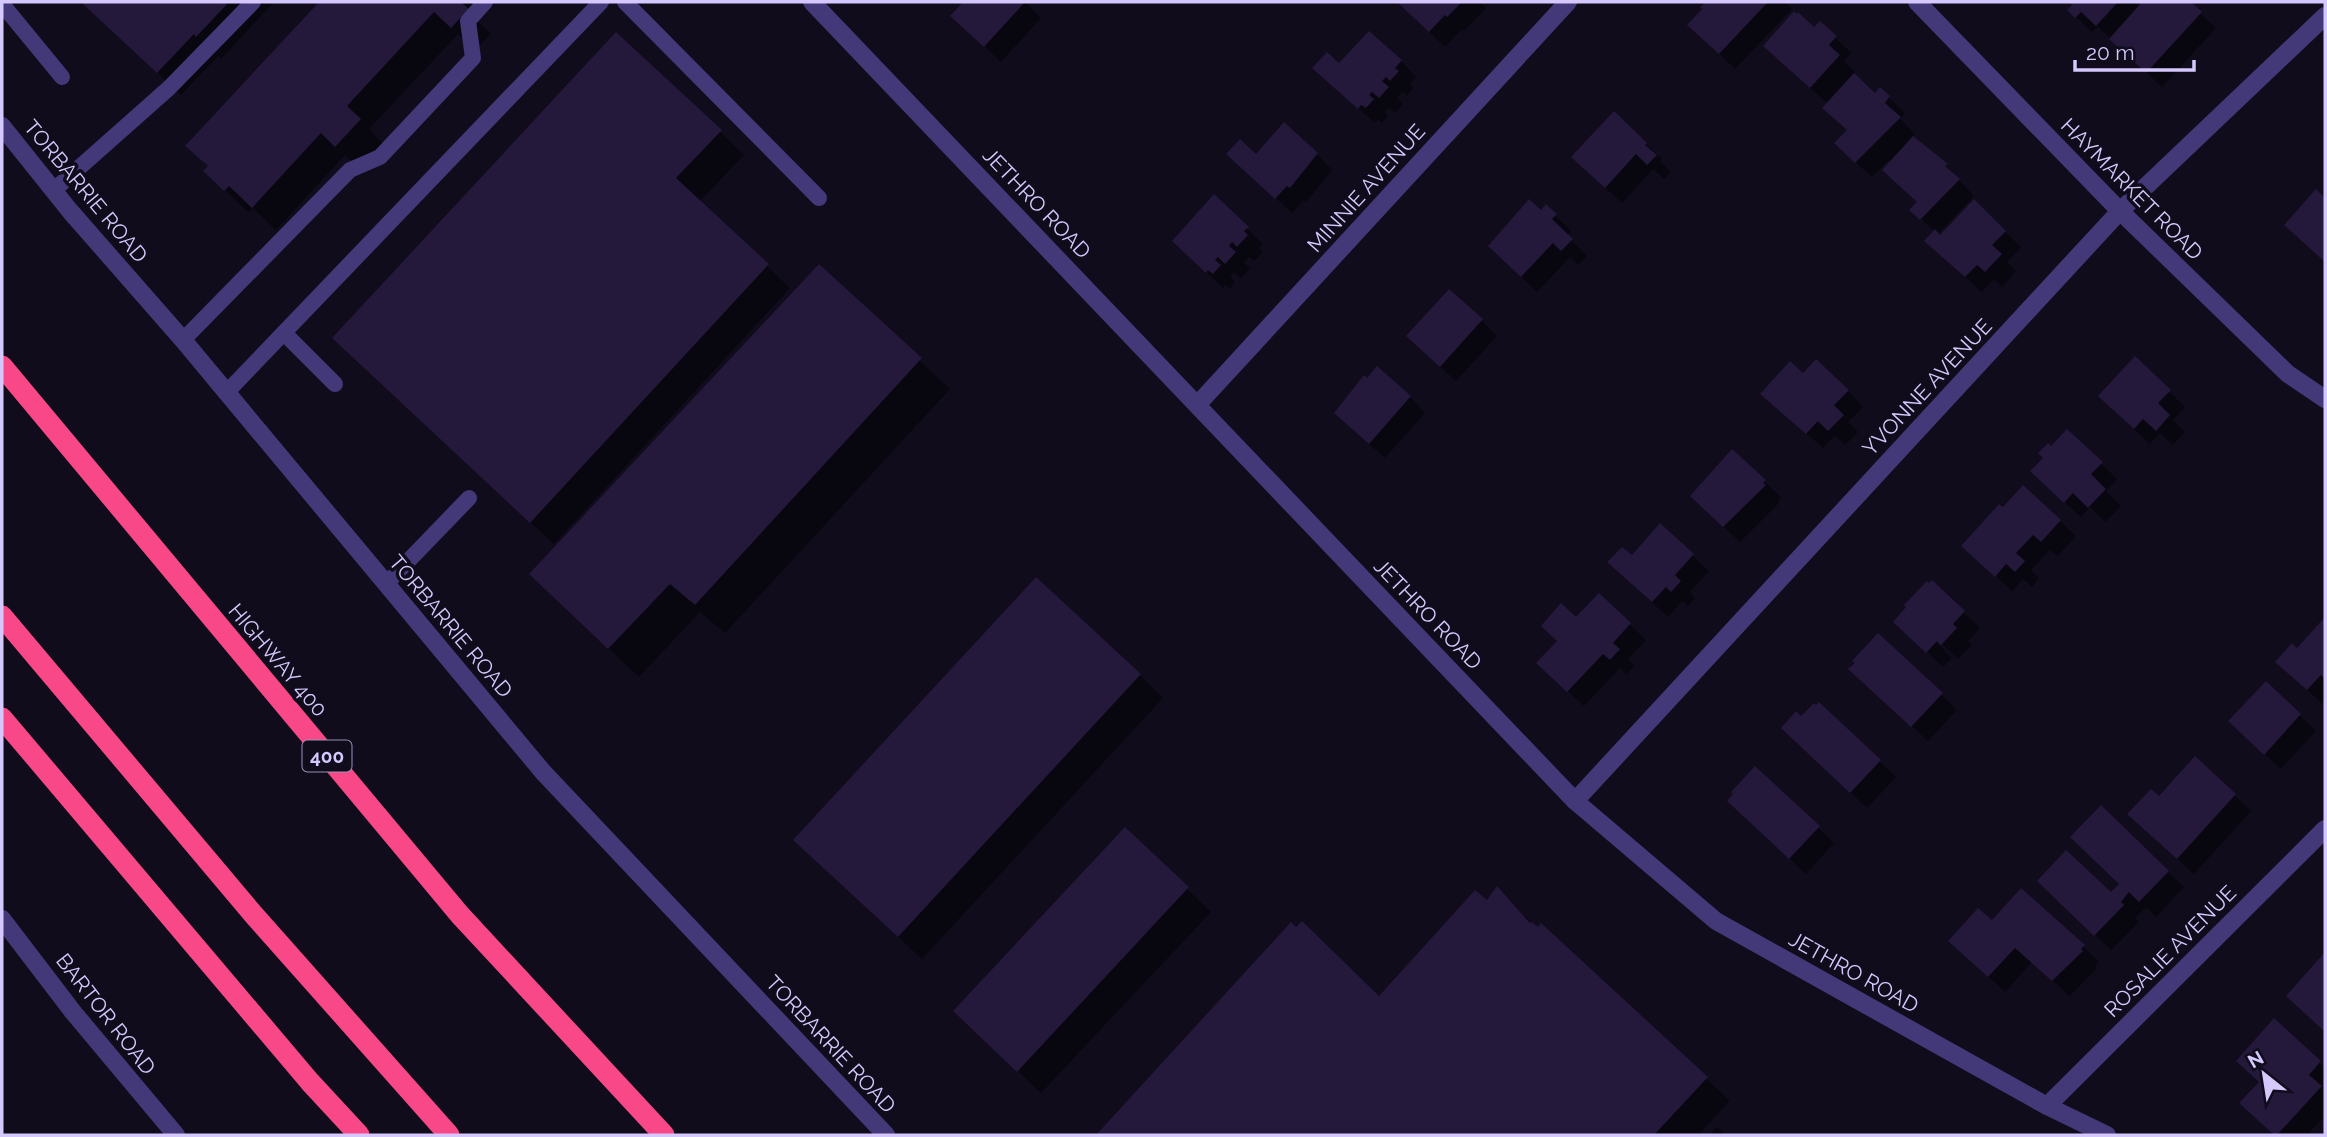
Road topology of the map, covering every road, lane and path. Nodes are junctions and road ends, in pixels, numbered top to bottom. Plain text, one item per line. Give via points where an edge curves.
1 (253, 2) edge
2 (485, 2) edge
3 (601, 2) edge
4 (625, 2) edge
5 (1567, 2) edge
6 (1917, 2) edge
7 (2, 4) edge
8 (820, 5) edge
9 (2325, 16) edge
10 (62, 77) dead end
11 (2, 126) edge
12 (54, 190) junction
13 (819, 198) dead end
14 (2119, 211) junction
15 (284, 333) junction
16 (183, 340) junction
17 (2, 366) edge
18 (335, 384) dead end
19 (226, 393) junction
20 (2325, 399) edge
21 (1198, 404) junction
22 (469, 498) dead end
23 (386, 584) junction
24 (2, 616) edge
25 (2, 718) edge
26 (1575, 801) junction
27 (2325, 829) edge
28 (2, 919) edge
29 (2047, 1106) junction
30 (176, 1135) edge
31 (359, 1135) edge
32 (449, 1135) edge
33 (664, 1135) edge
34 (886, 1135) edge
35 (2107, 1135) edge

1 - 12 lane via 169,88
2 - 16 lane via 468,21 472,58 380,158 350,170
3 - 15 lane
4 - 13 lane
5 - 21 street, MINNIE AVENUE
6 - 14 street, HAYMARKET ROAD
7 - 10 lane
8 - 21 street, JETHRO ROAD
9 - 14 street, YVONNE AVENUE
11 - 12 street, TORBARRIE ROAD
12 - 16 street, TORBARRIE ROAD
14 - 20 street, HAYMARKET ROAD via 2288,374
14 - 26 street, YVONNE AVENUE
15 - 18 lane
15 - 19 lane
16 - 19 street, TORBARRIE ROAD
17 - 33 highway, HIGHWAY 400 / 400 via 460,915
19 - 23 street, TORBARRIE ROAD
21 - 26 street, JETHRO ROAD
22 - 23 lane
23 - 34 street, TORBARRIE ROAD via 543,772
24 - 32 highway via 253,914
25 - 31 highway
26 - 29 street, JETHRO ROAD via 1716,921
27 - 29 street, ROSALIE AVENUE
28 - 30 street, BARTOR ROAD
29 - 35 street, JETHRO ROAD

